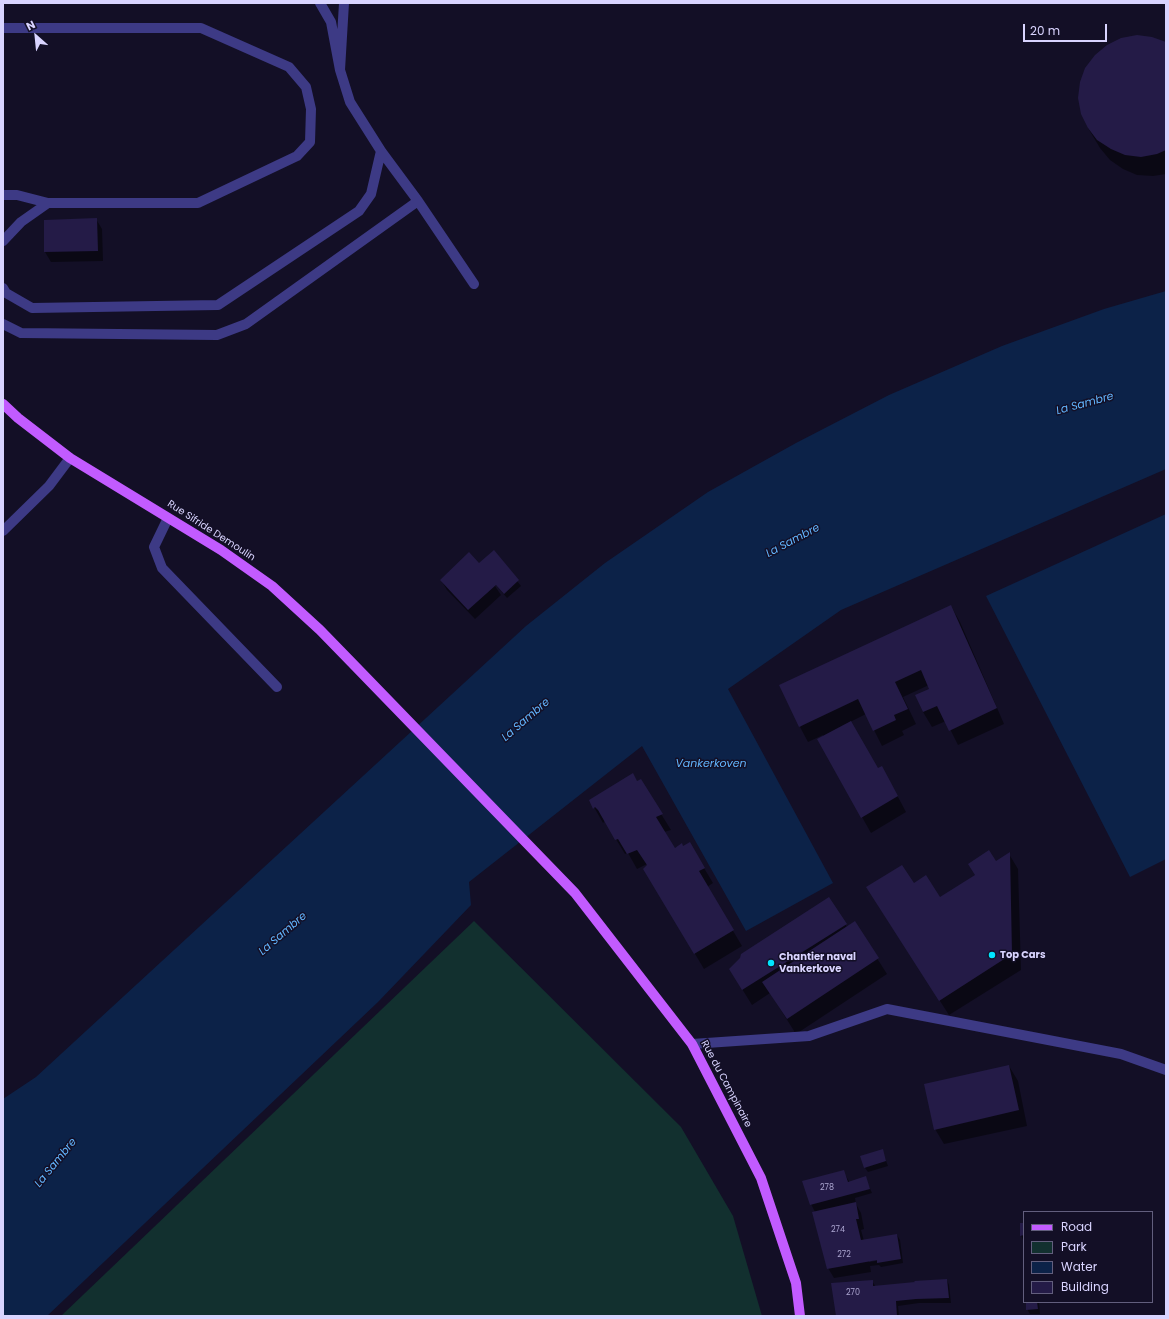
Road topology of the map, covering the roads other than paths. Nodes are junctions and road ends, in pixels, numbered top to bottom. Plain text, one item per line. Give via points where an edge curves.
1 (320, 3) edge
2 (344, 3) edge
3 (3, 28) edge
4 (340, 70) junction
5 (381, 151) junction
6 (3, 195) edge
7 (418, 201) junction
8 (48, 202) junction
9 (3, 241) edge
10 (474, 284) dead end
11 (3, 288) edge
12 (3, 324) edge
13 (3, 404) edge
14 (70, 458) junction
15 (168, 518) junction
16 (3, 531) edge
17 (277, 687) dead end
18 (575, 893) joint
19 (692, 1044) junction
20 (1166, 1070) edge
21 (800, 1316) edge

1 - 4 lane via 331,22
2 - 4 lane
3 - 8 lane via 201,28 289,67 306,86 312,109 310,142 296,156 198,203
4 - 5 lane via 350,102
5 - 7 lane
5 - 11 lane via 371,194 359,212 218,305 32,308 6,293
6 - 8 lane via 17,195
7 - 10 lane
7 - 12 lane via 246,324 217,334 21,333
8 - 9 lane via 21,222
13 - 14 main road, Rue Sifride Demoulin
14 - 15 main road, Rue Sifride Demoulin
14 - 16 lane via 49,486
15 - 17 lane via 154,547 162,568
15 - 18 main road, Rue Sifride Demoulin via 221,550 272,586 320,630
18 - 19 main road, Rue du Campinaire
19 - 20 lane via 809,1036 887,1009 1121,1054
19 - 21 main road, Rue du Campinaire via 761,1178 796,1283

